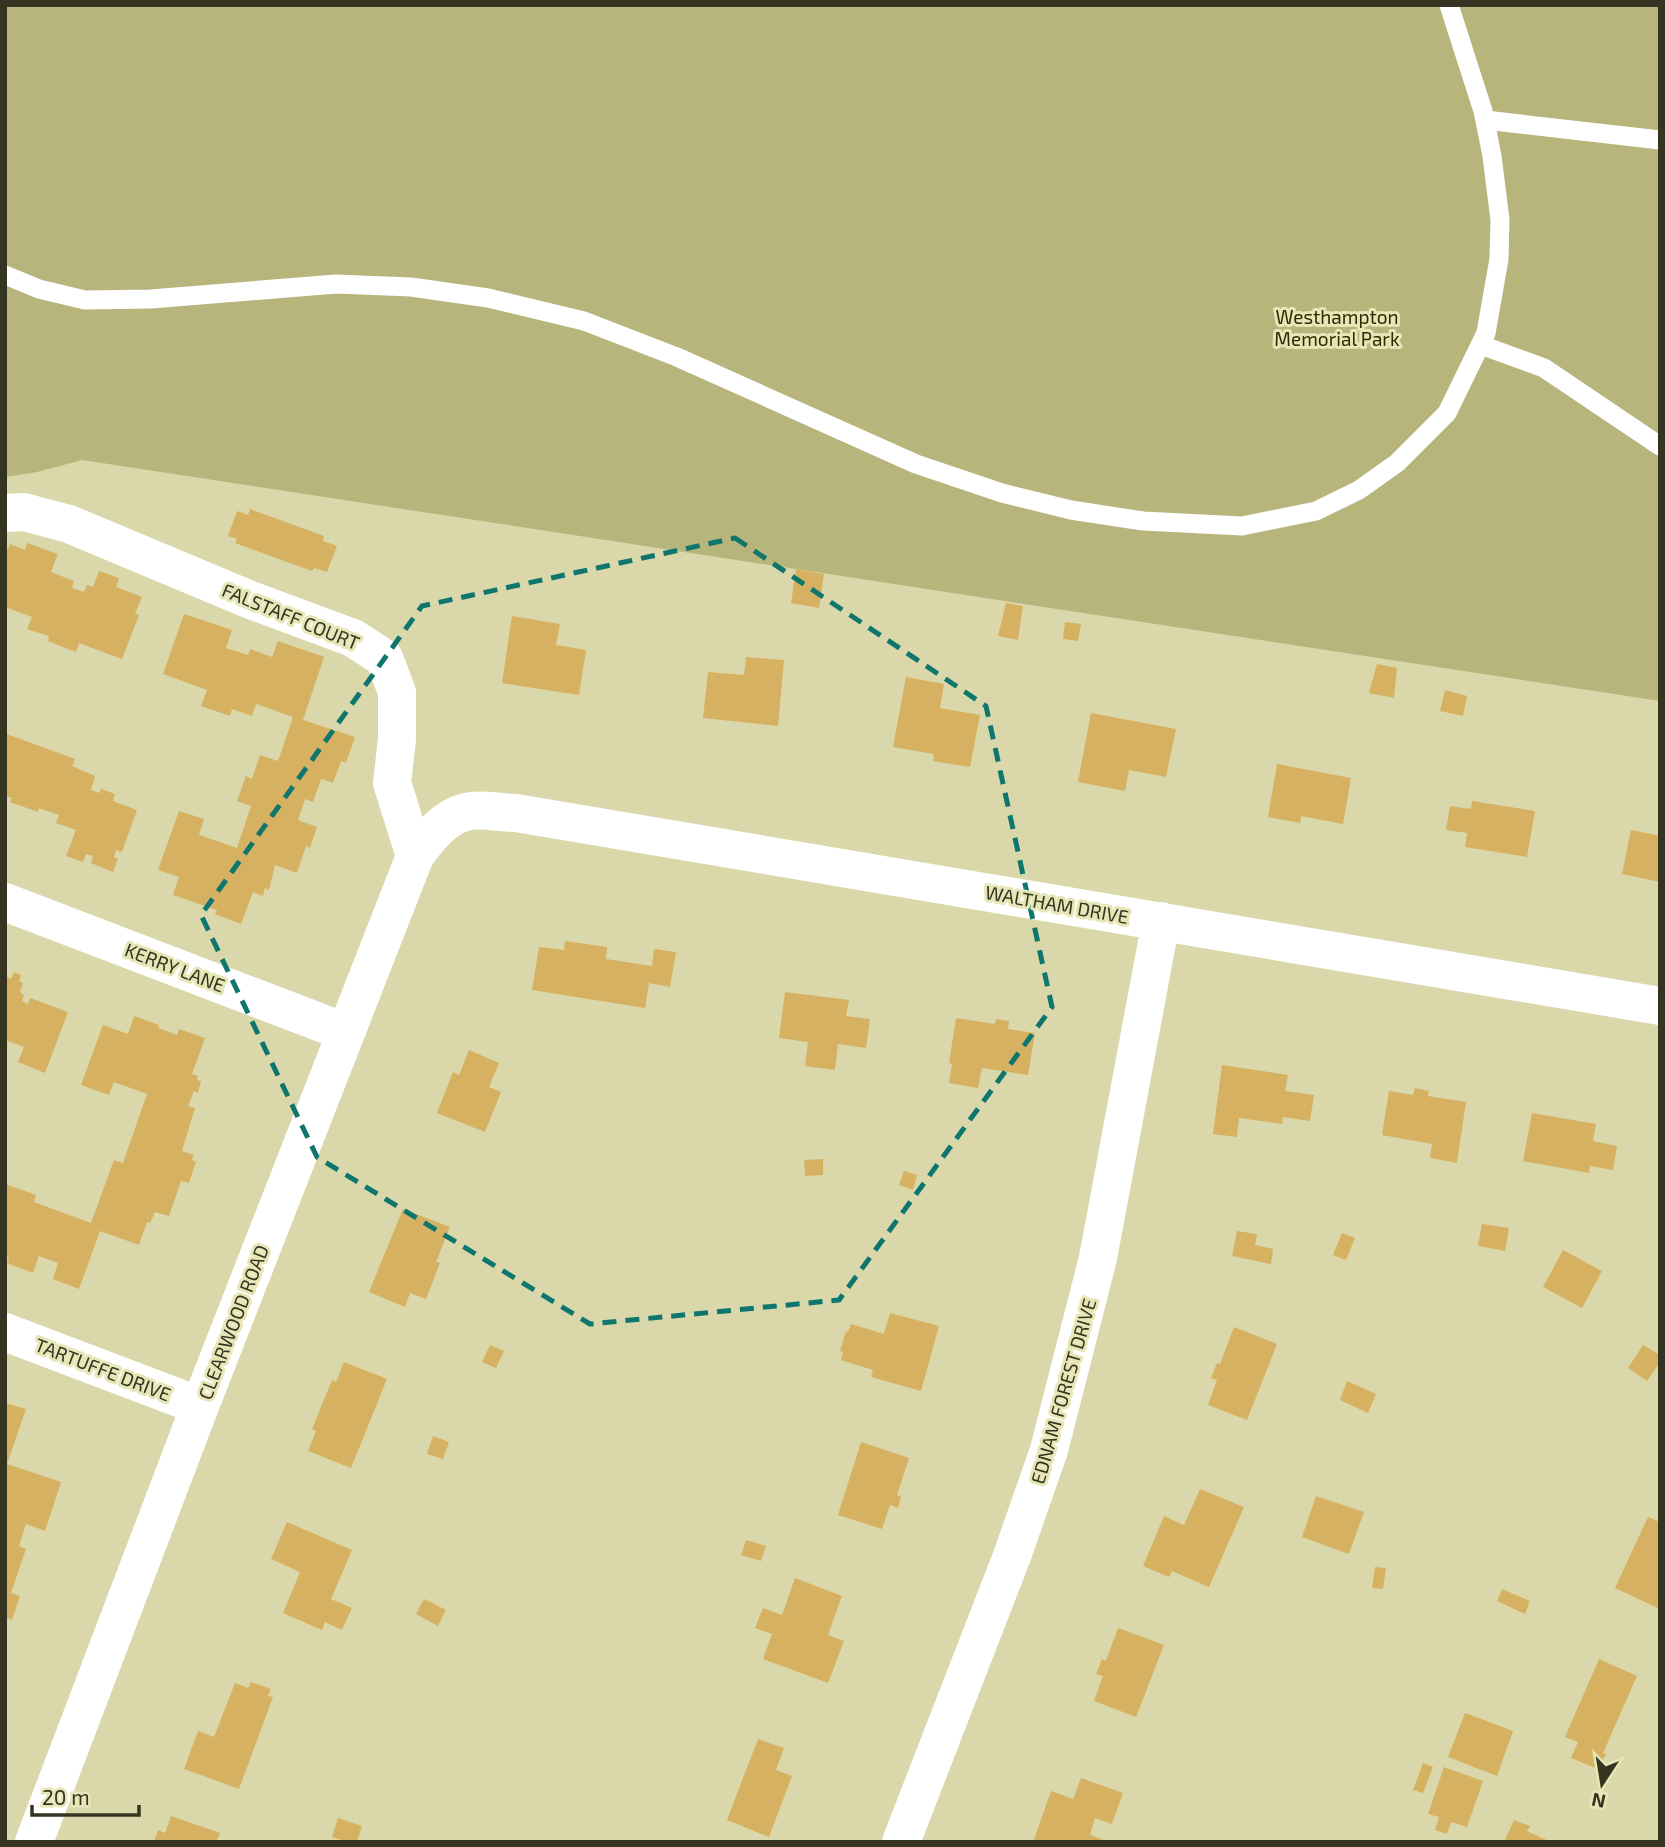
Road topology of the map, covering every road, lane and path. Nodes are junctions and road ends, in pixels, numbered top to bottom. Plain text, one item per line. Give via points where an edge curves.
1 (1449, 5) edge
2 (1485, 120) junction
3 (1660, 140) edge
4 (5, 275) edge
5 (1481, 345) junction
6 (1660, 446) edge
7 (5, 513) edge
8 (454, 817) joint
9 (415, 856) junction
10 (5, 902) edge
11 (1161, 922) junction
12 (1660, 1006) edge
13 (345, 1032) junction
14 (5, 1332) edge
15 (200, 1406) junction
16 (5, 1831) edge
17 (34, 1842) edge
18 (901, 1842) edge

1 - 2 lane
2 - 3 lane
2 - 5 lane via 1500,220 1499,258
4 - 5 lane via 85,300 336,284 488,298 584,321 677,357 916,464 978,485 1071,510 1143,521 1242,526 1316,511 1359,490 1397,463 1447,413
5 - 6 lane via 1544,368
7 - 9 street, FALSTAFF COURT via 24,512 69,523 353,638 384,658 397,692 392,782
8 - 9 street, CLEARWOOD ROAD via 430,835
8 - 11 street, WALTHAM DRIVE via 470,811 516,813
9 - 13 street, CLEARWOOD ROAD
10 - 13 street, KERRY LANE
11 - 12 street, WALTHAM DRIVE
11 - 18 street, EDNAM FOREST DRIVE via 1098,1258 1049,1450
13 - 15 street, CLEARWOOD ROAD
14 - 15 street, TARTUFFE DRIVE
15 - 17 street, CLEARWOOD ROAD
16 - 17 street

